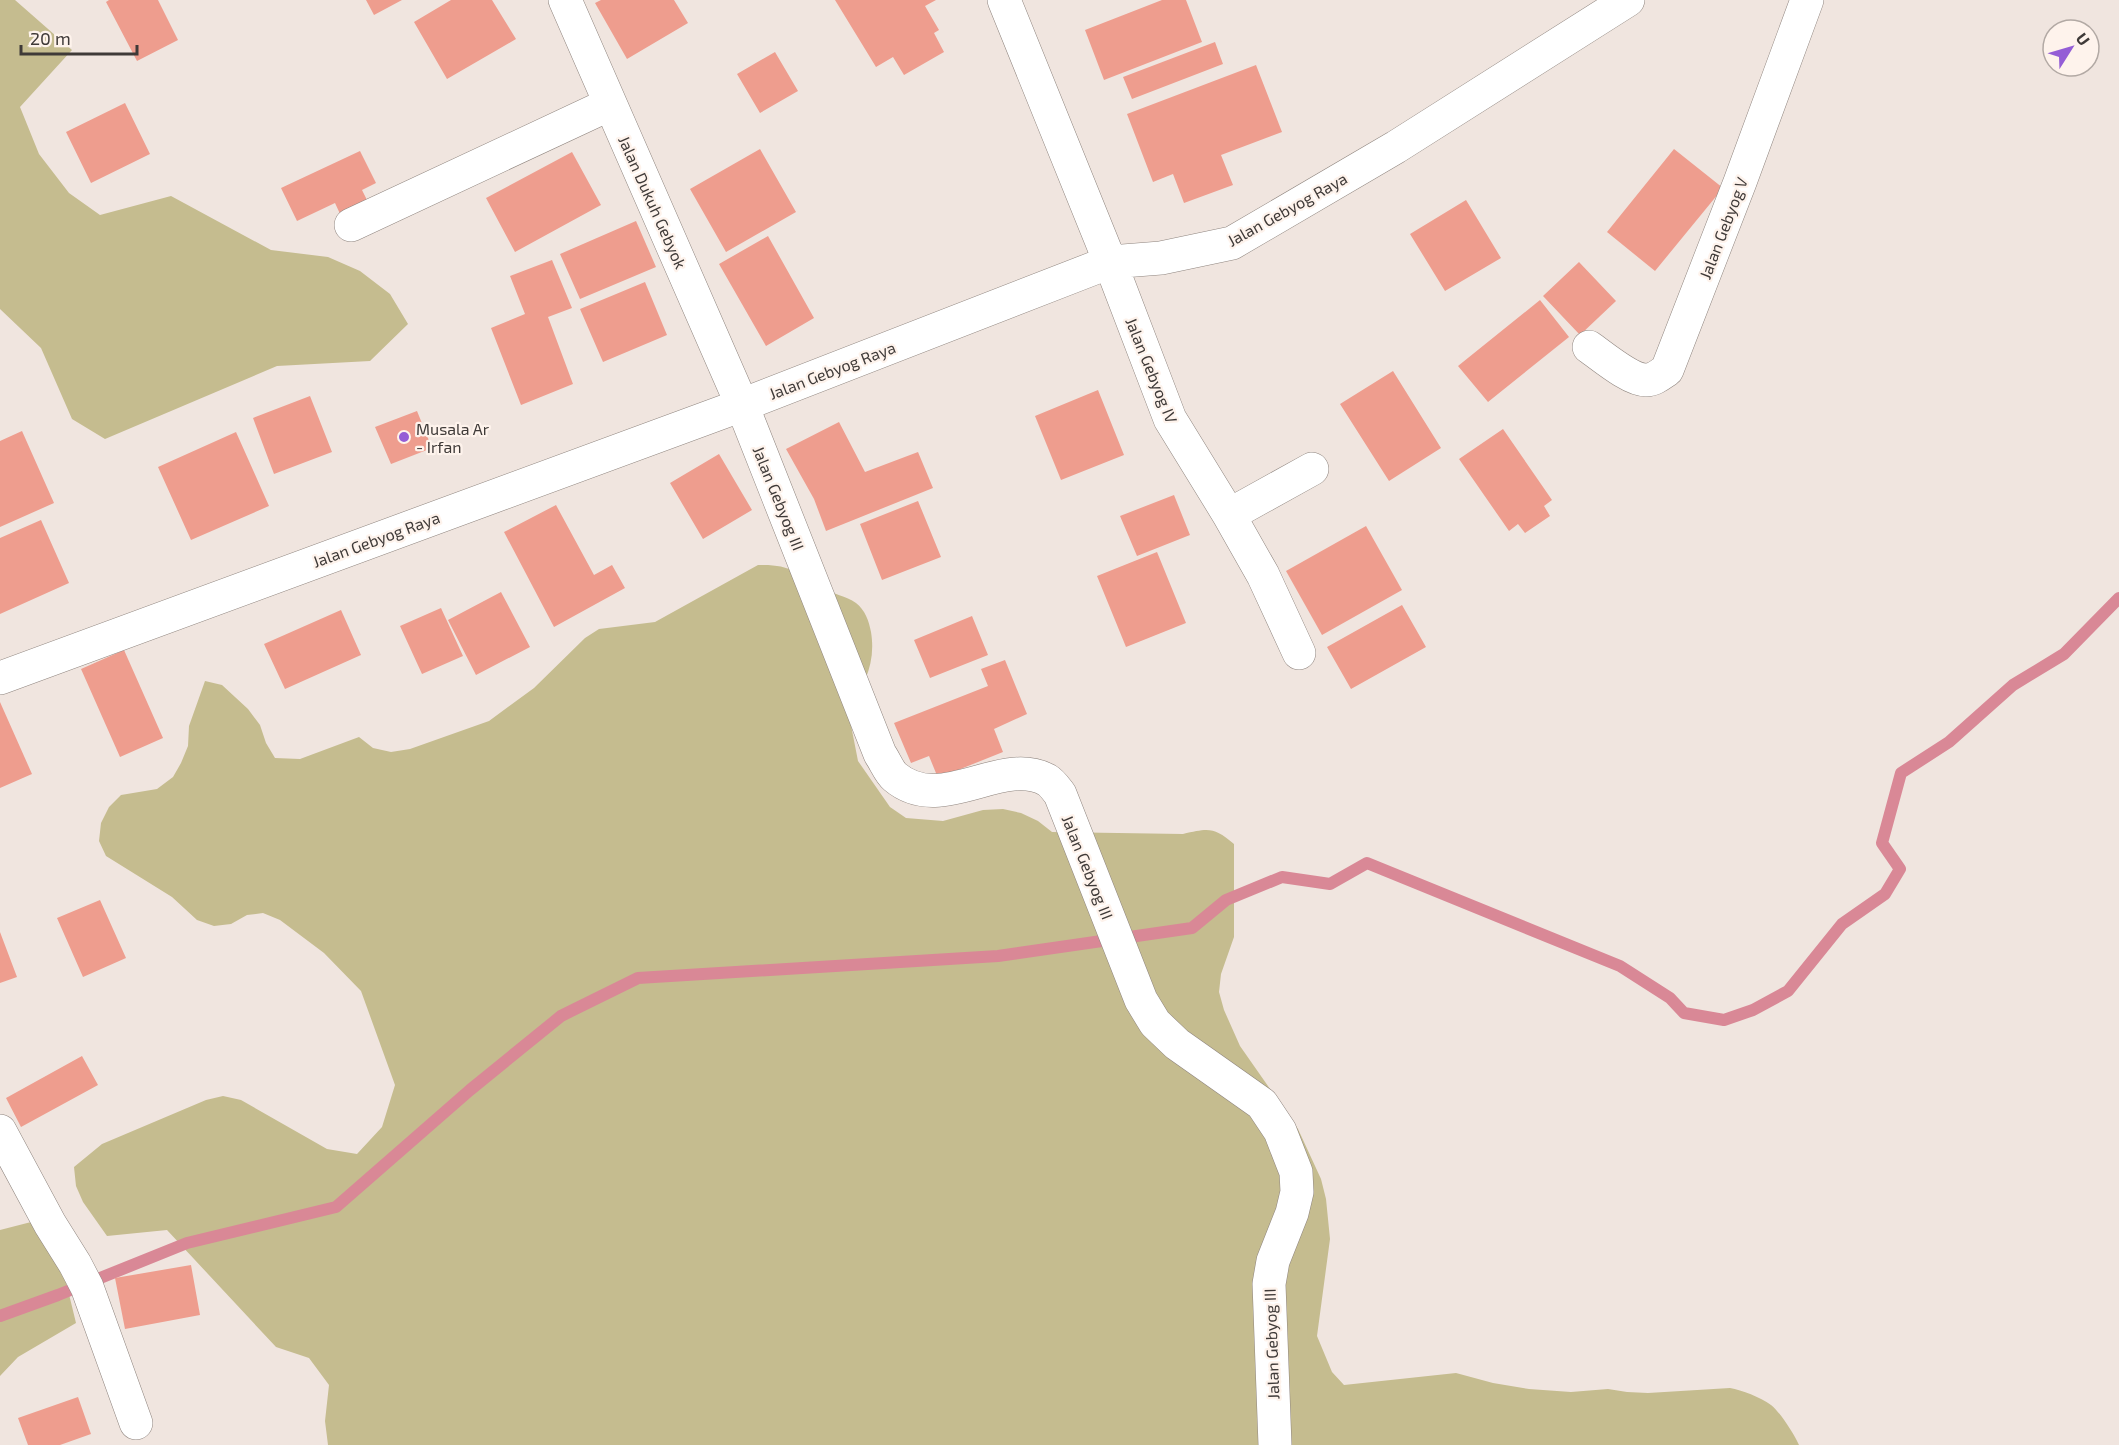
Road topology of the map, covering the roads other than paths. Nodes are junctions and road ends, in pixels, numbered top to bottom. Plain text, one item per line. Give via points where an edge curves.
1 (565, 0) edge
2 (1004, 0) edge
3 (1628, 0) edge
4 (1807, 0) edge
5 (610, 104) junction
6 (351, 225) dead end
7 (1110, 262) junction
8 (1589, 347) dead end
9 (742, 405) junction
10 (1312, 469) dead end
11 (1229, 515) junction
12 (1299, 653) dead end
13 (0, 678) edge
14 (0, 1131) edge
15 (136, 1422) dead end
16 (1275, 1445) edge

1 - 5 street, Jalan Dukuh Gebyok
2 - 7 street
3 - 7 street, Jalan Gebyog Raya via 1396,147 1232,243 1161,258
4 - 8 street, Jalan Gebyog V via 1667,370 1658,377 1639,378
5 - 6 street
5 - 9 street, Jalan Dukuh Gebyok
7 - 9 street, Jalan Gebyog Raya
7 - 11 street, Jalan Gebyog IV via 1170,419
9 - 13 street, Jalan Gebyog Raya
9 - 16 street, Jalan Gebyog III via 880,754 895,777 921,791 1032,774 1050,781 1060,794 1141,1000 1155,1023 1177,1044 1262,1104 1280,1131 1296,1172 1297,1192 1269,1284
10 - 11 street
11 - 12 street, Jalan Gebyog IV via 1263,575
14 - 15 street via 85,1284

